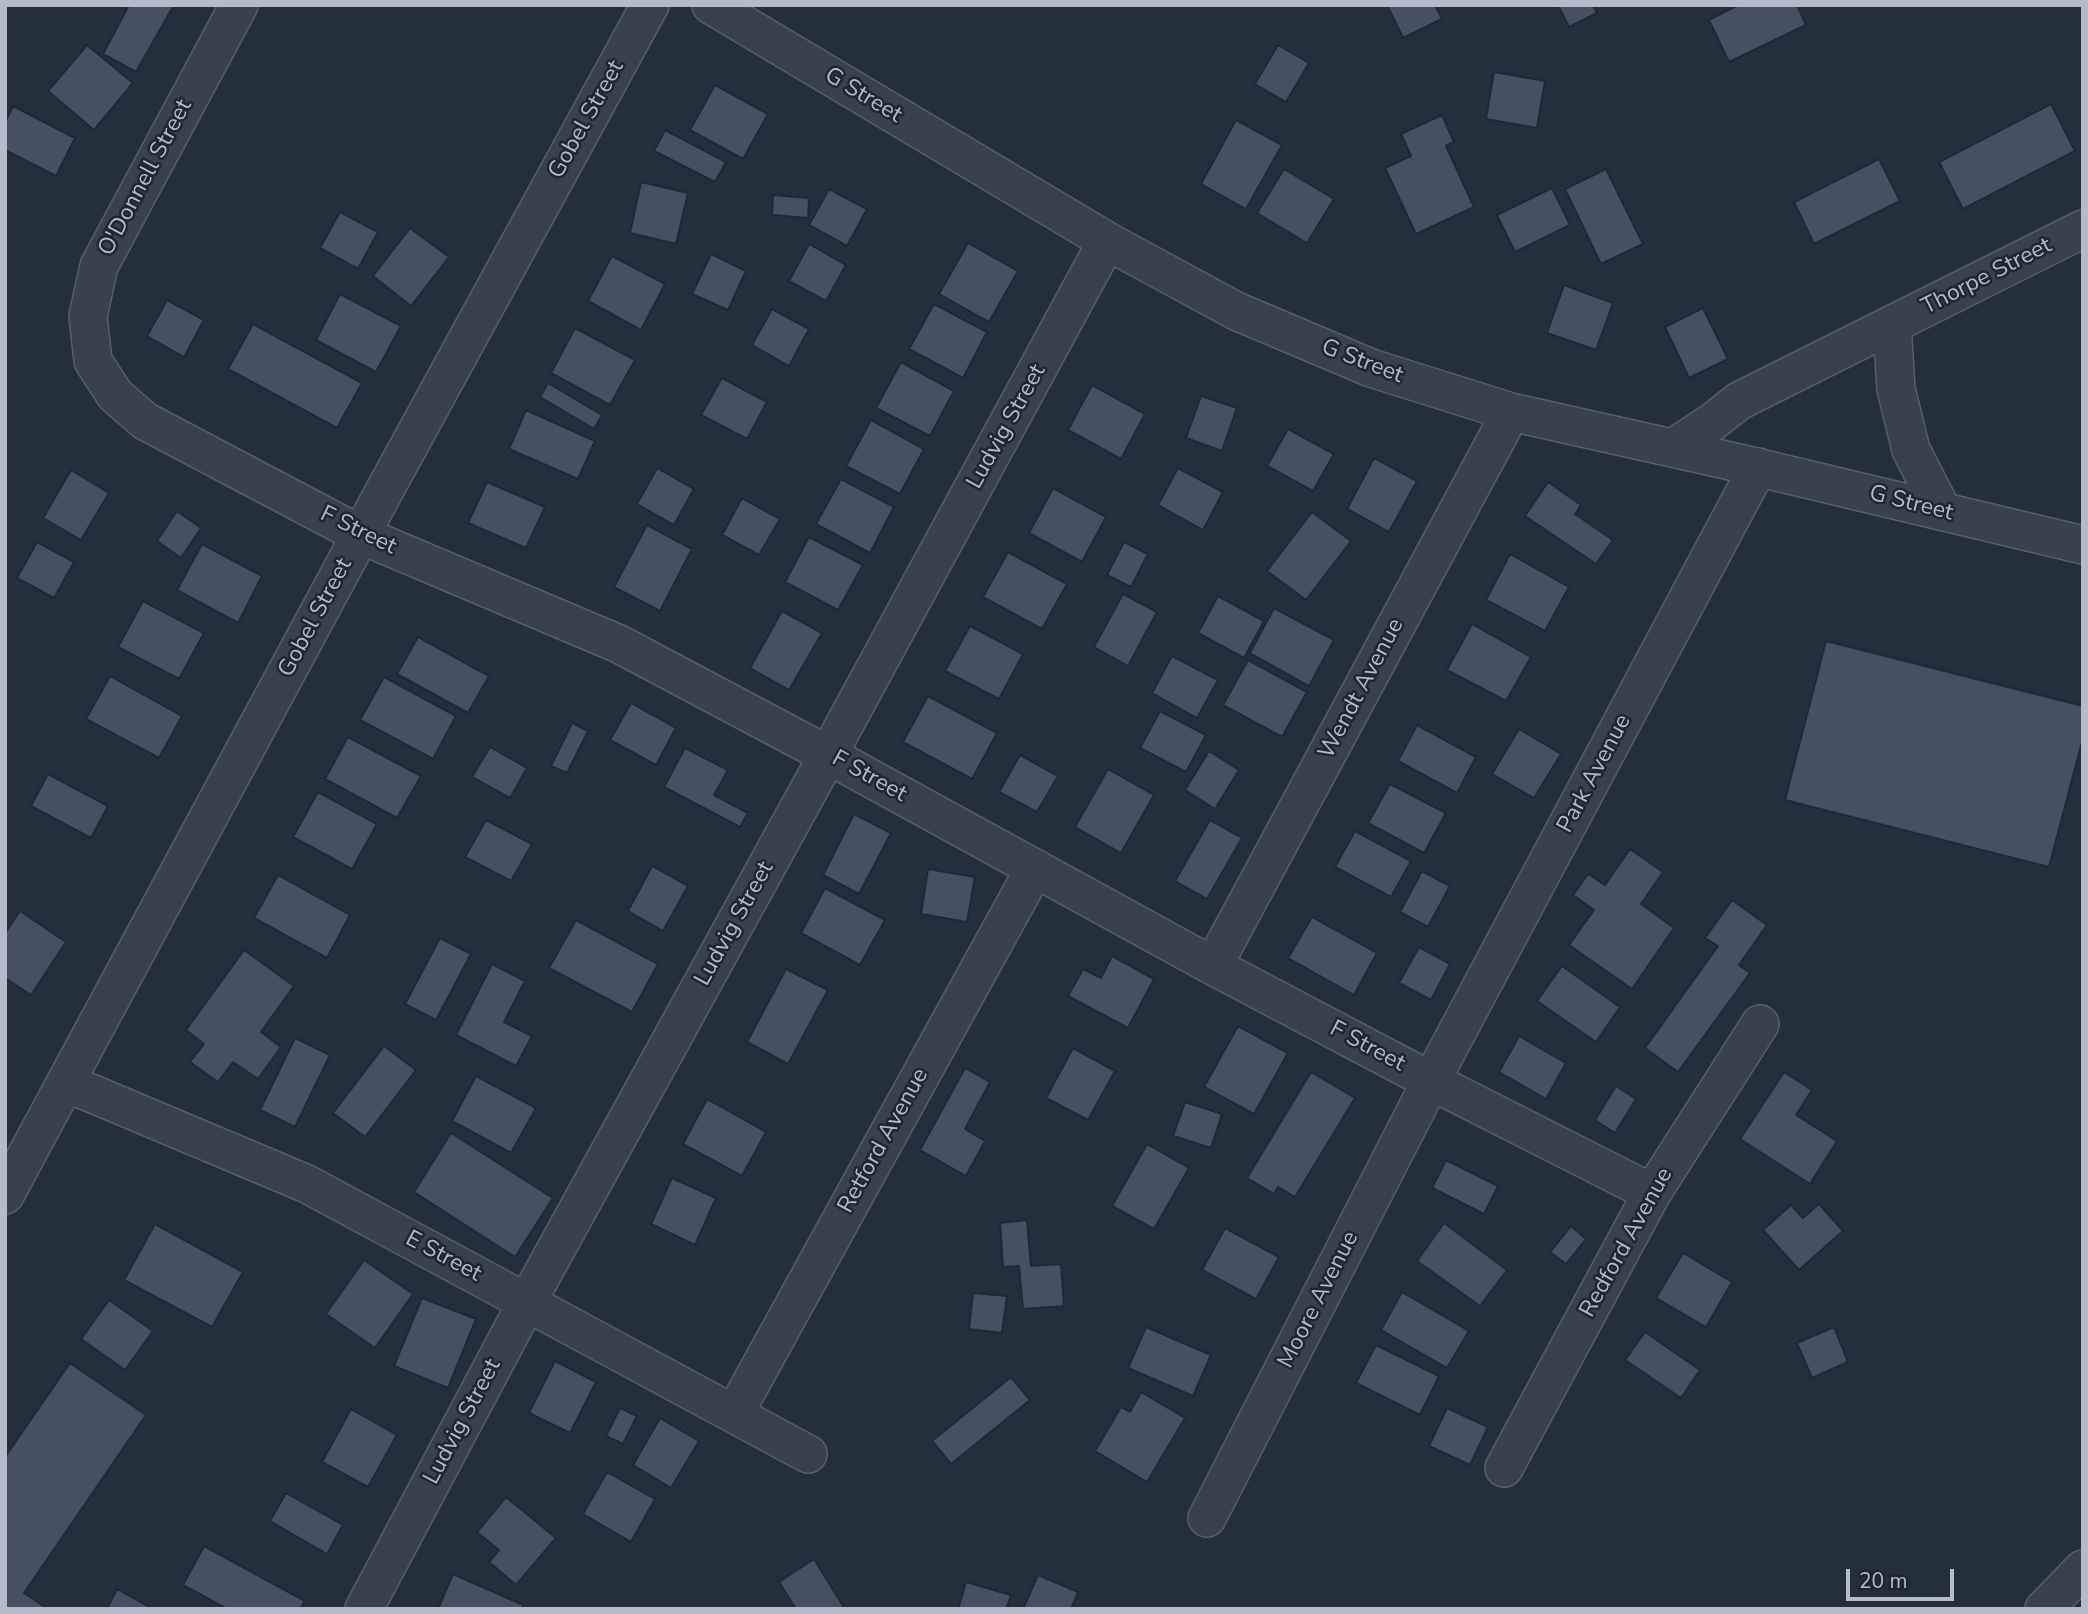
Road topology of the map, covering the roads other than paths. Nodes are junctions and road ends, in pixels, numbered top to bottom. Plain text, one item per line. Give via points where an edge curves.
1 (239, 5) edge
2 (650, 5) edge
3 (711, 5) edge
4 (2083, 229) edge
5 (1107, 241) junction
6 (1892, 324) junction
7 (93, 361) joint
8 (1511, 412) junction
9 (1673, 448) junction
10 (1758, 467) junction
11 (1943, 512) junction
12 (361, 535) junction
13 (2083, 545) edge
14 (828, 755) junction
15 (1035, 868) junction
16 (1213, 966) junction
17 (1760, 1024) dead end
18 (1431, 1081) junction
19 (67, 1083) junction
20 (1652, 1193) junction
21 (5, 1195) edge
22 (527, 1302) junction
23 (734, 1413) junction
24 (808, 1454) dead end
25 (1504, 1468) dead end
26 (1207, 1518) dead end
27 (2083, 1569) edge
28 (364, 1609) edge
29 (2044, 1609) edge

1 - 7 street, O'Donnell Street via 99,266 88,316
2 - 12 street, Gobel Street
3 - 5 street, G Street
4 - 6 street, Thorpe Street
5 - 8 street, G Street via 1236,311 1371,368
5 - 14 street, Ludvig Street
6 - 9 street, Thorpe Street via 1739,401
6 - 11 street via 1896,389 1911,450
7 - 12 street, F Street via 116,395 145,421
8 - 9 street, G Street
8 - 16 street, Wendt Avenue
9 - 10 street, G Street
10 - 11 street, G Street
10 - 18 street, Park Avenue
11 - 13 street, G Street
12 - 14 street, F Street via 620,644
12 - 19 street, Gobel Street
14 - 15 street, F Street
14 - 22 street, Ludvig Street
15 - 16 street, F Street
15 - 23 street, Retford Avenue
16 - 18 street, F Street
17 - 20 street, Redford Avenue
18 - 20 street, F Street
18 - 26 street, Moore Avenue
19 - 21 street, Gobel Street
19 - 22 street, E Street via 307,1184
20 - 25 street, Redford Avenue
22 - 23 street, E Street
22 - 28 street, Ludvig Street
23 - 24 street, E Street
27 - 29 street

